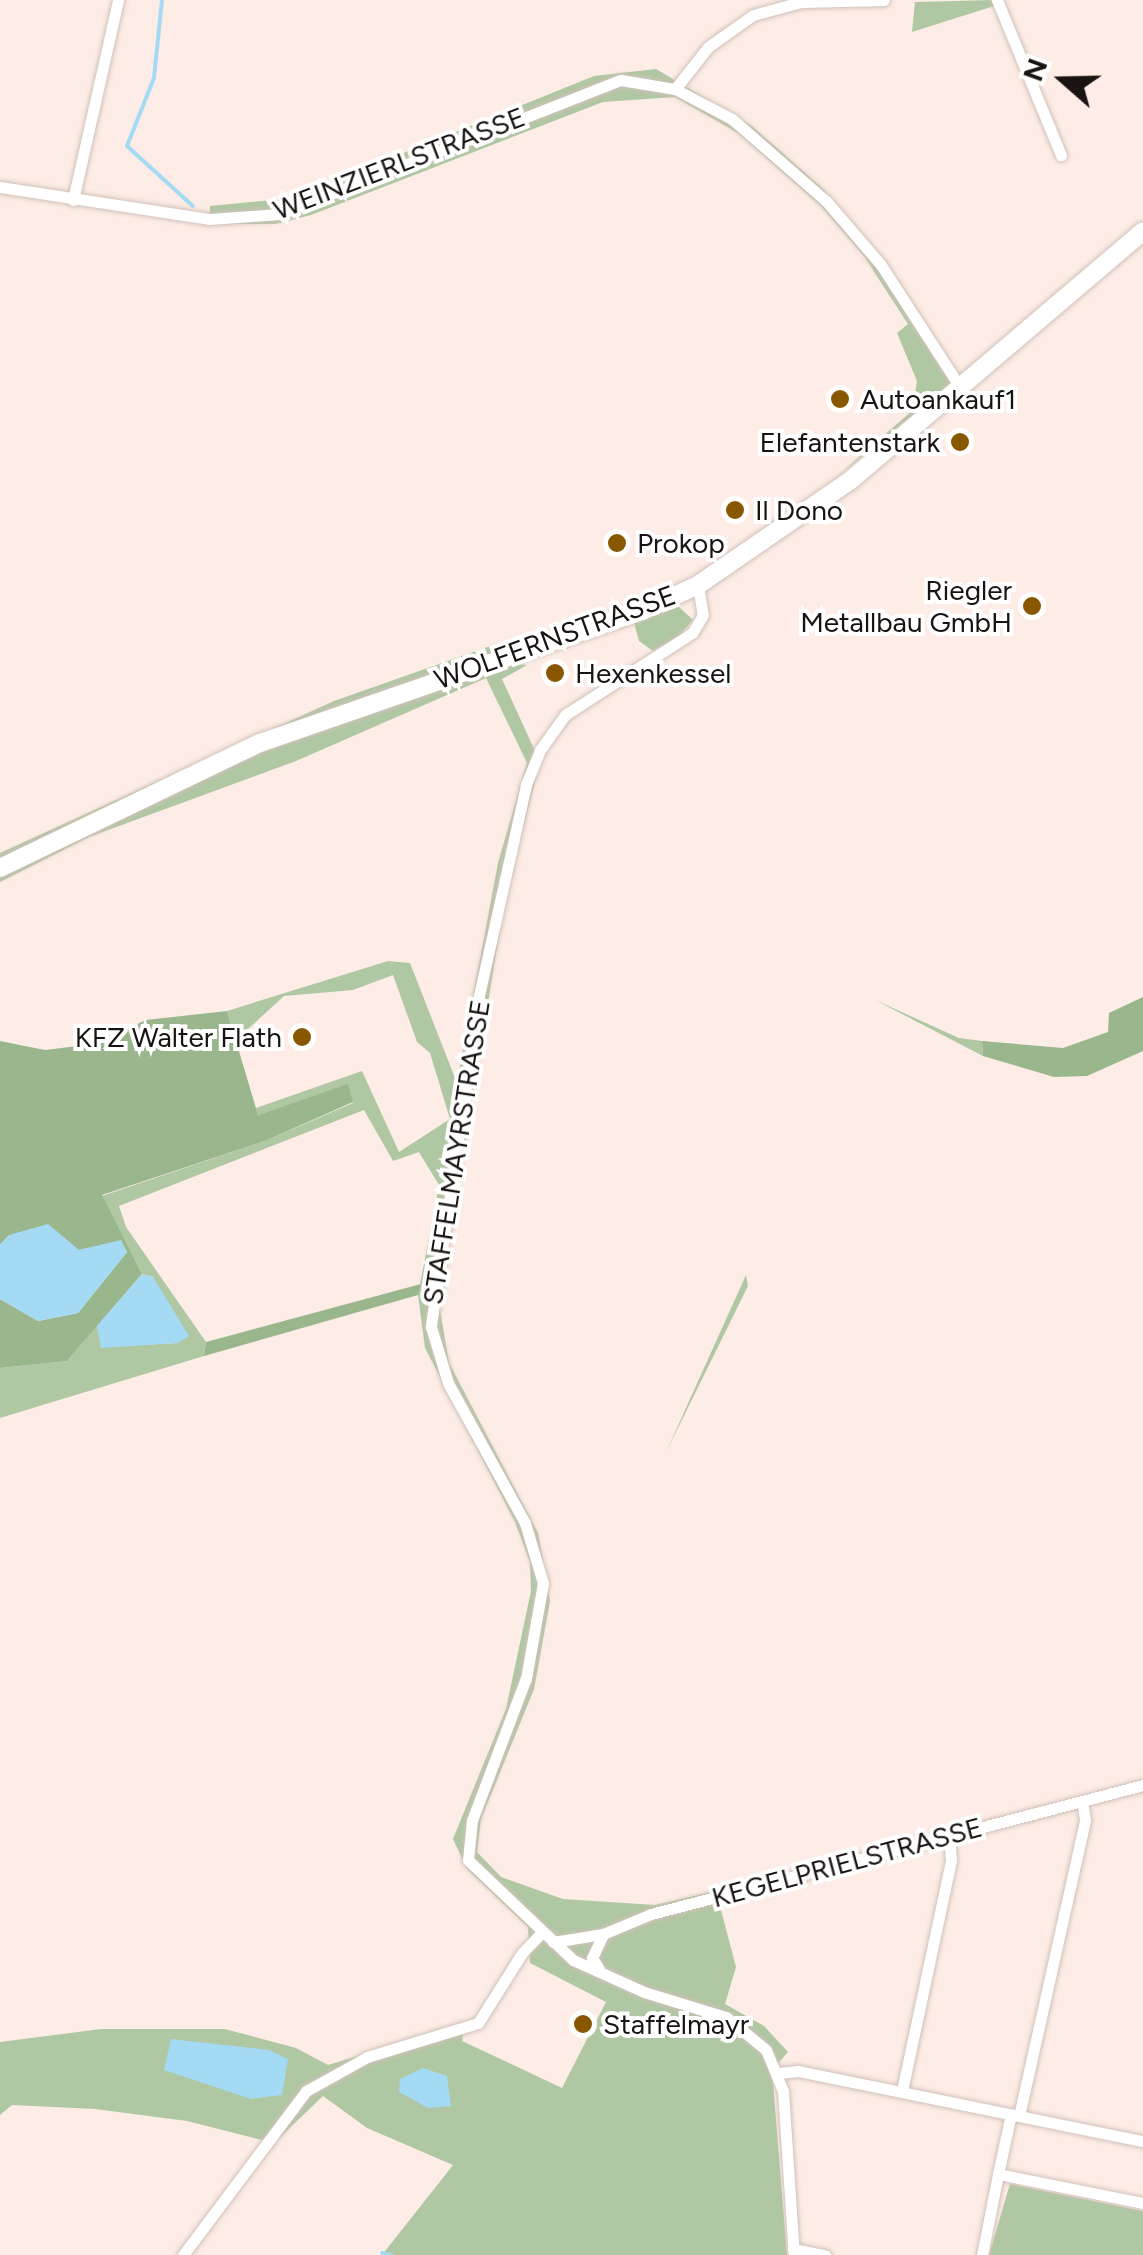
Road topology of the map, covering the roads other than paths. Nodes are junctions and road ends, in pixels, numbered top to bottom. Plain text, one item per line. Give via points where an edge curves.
1 (118, 0) edge
2 (884, 0) edge
3 (996, 0) edge
4 (676, 88) junction
5 (1061, 155) dead end
6 (0, 187) edge
7 (72, 200) junction
8 (1143, 232) edge
9 (962, 390) junction
10 (698, 584) junction
11 (0, 868) edge
12 (1143, 1785) edge
13 (1082, 1800) junction
14 (949, 1835) junction
15 (543, 1931) junction
16 (603, 1934) junction
17 (553, 1942) junction
18 (602, 1972) junction
19 (779, 2073) junction
20 (902, 2091) junction
21 (1015, 2115) junction
22 (1143, 2142) edge
23 (998, 2174) junction
24 (1143, 2202) edge
25 (794, 2252) edge
26 (183, 2255) edge
27 (825, 2255) edge
28 (982, 2255) edge

1 - 7 street
2 - 4 street via 801,2 753,15 708,47
3 - 5 street
4 - 7 street, WEINZIERLSTRASSE via 622,80 280,214 209,219
4 - 9 street, WEINZIERLSTRASSE via 732,119 826,202 880,265
6 - 7 street, WEINZIERLSTRASSE
8 - 9 main road, WOLFERNSTRASSE
9 - 10 main road, WOLFERNSTRASSE via 793,523
10 - 11 main road, WOLFERNSTRASSE via 642,611 260,744
10 - 15 street, STAFFELMAYRSTRASSE via 703,614 692,633 565,715 529,776 480,996 432,1308 435,1349 448,1383 526,1523 541,1567 543,1601 531,1660 466,1849 473,1867
12 - 13 street, KEGELPRIELSTRASSE
13 - 14 street, KEGELPRIELSTRASSE
13 - 21 street via 1086,1820
14 - 16 street, KEGELPRIELSTRASSE via 651,1914
14 - 20 street via 951,1861
15 - 17 street, STAFFELMAYRSTRASSE
15 - 26 street via 478,2024 367,2057 306,2091
16 - 17 street, KEGELPRIELSTRASSE
16 - 18 street via 592,1958
17 - 18 street, STAFFELMAYRSTRASSE
18 - 19 street, STAFFELMAYRSTRASSE via 726,2017 766,2050
19 - 20 street
19 - 25 street
20 - 21 street
21 - 22 street
21 - 23 street
23 - 24 street
23 - 28 street
25 - 27 street

